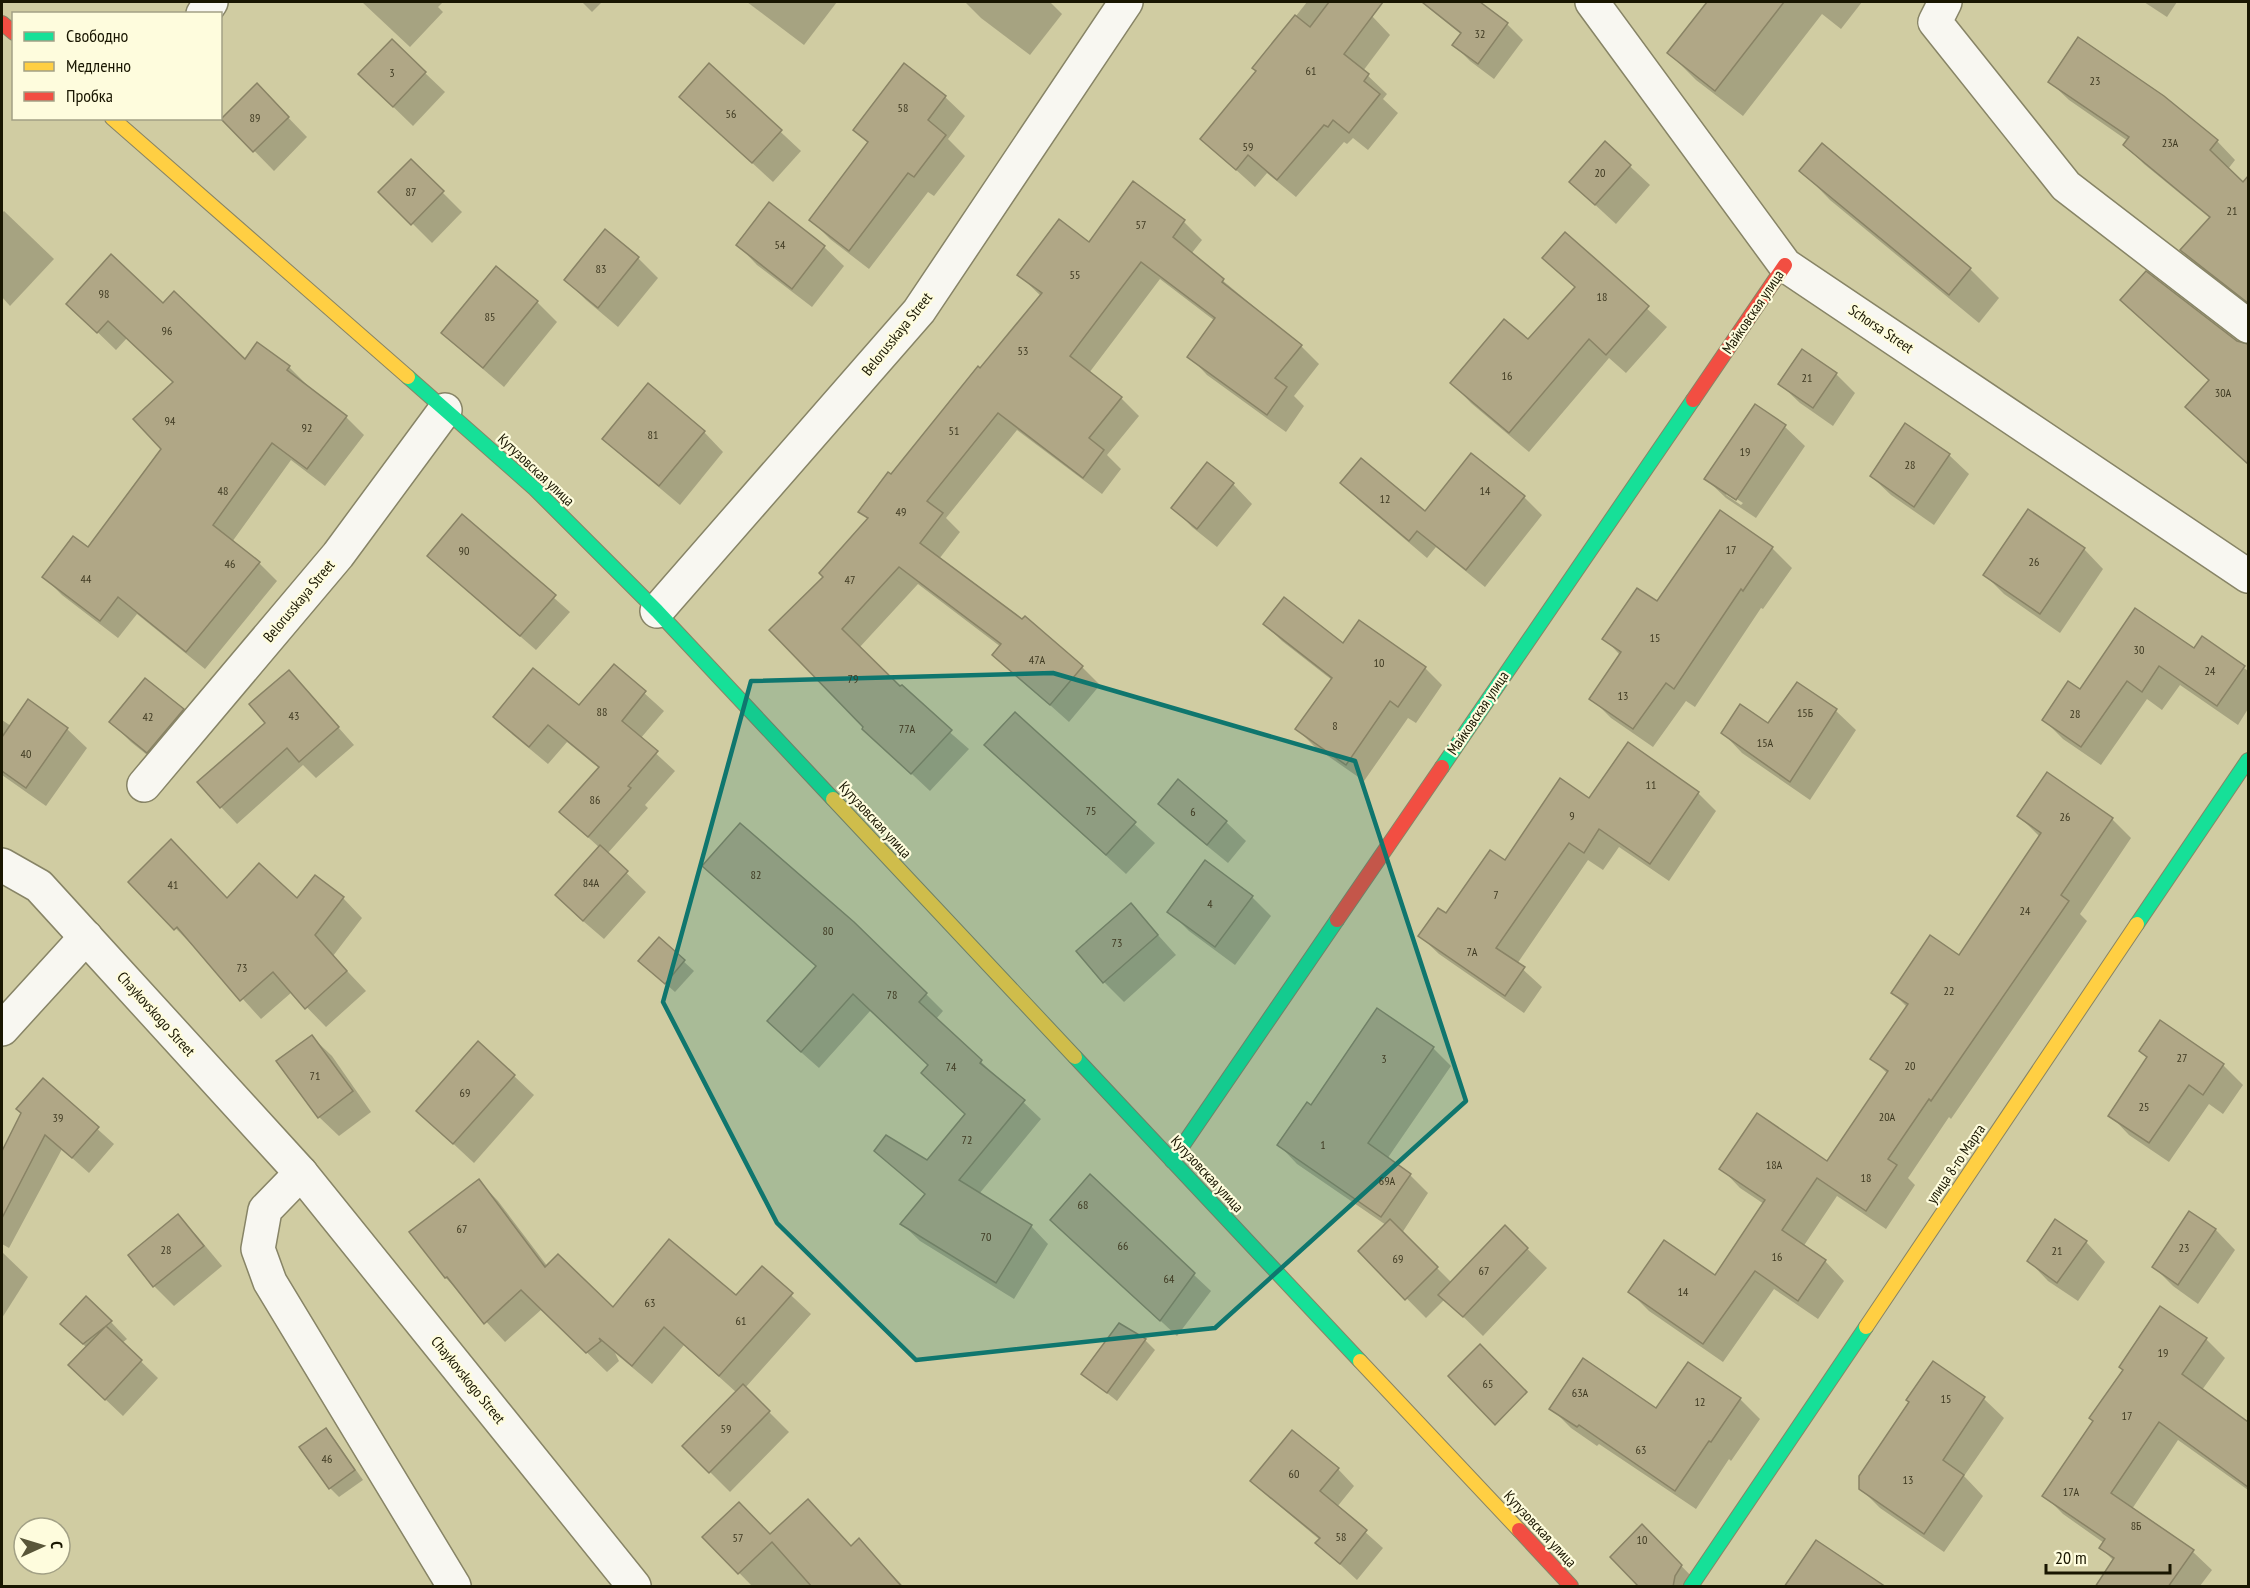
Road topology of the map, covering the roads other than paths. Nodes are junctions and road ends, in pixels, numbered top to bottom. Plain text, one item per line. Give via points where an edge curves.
1 (1126, 2) edge
2 (1592, 2) edge
3 (1940, 12) edge
4 (120, 121) edge
5 (1785, 265) junction
6 (2248, 326) edge
7 (445, 410) junction
8 (2248, 576) edge
9 (657, 611) junction
10 (2248, 760) edge
11 (144, 785) dead end
12 (2, 865) edge
13 (86, 937) junction
14 (2, 1029) edge
15 (1172, 1161) junction
16 (301, 1173) junction
17 (454, 1587) edge
18 (634, 1587) edge
19 (1571, 1587) edge
20 (1691, 1587) edge

1 - 9 street, Belorusskaya Street via 919,311
2 - 5 street, Schorsa Street
3 - 6 street via 2066,186
4 - 7 street, Кутузовская улица
5 - 8 street, Schorsa Street
5 - 15 street, Майковская улица
7 - 9 street, Кутузовская улица via 535,489
7 - 11 street, Belorusskaya Street via 338,555
9 - 15 street, Кутузовская улица
10 - 20 street, улица 8-го Марта
12 - 13 street, Chaykovskogo Street via 39,886
13 - 14 street
13 - 16 street, Chaykovskogo Street
15 - 19 street, Кутузовская улица
16 - 17 street via 265,1210 258,1249 270,1282
16 - 18 street, Chaykovskogo Street

